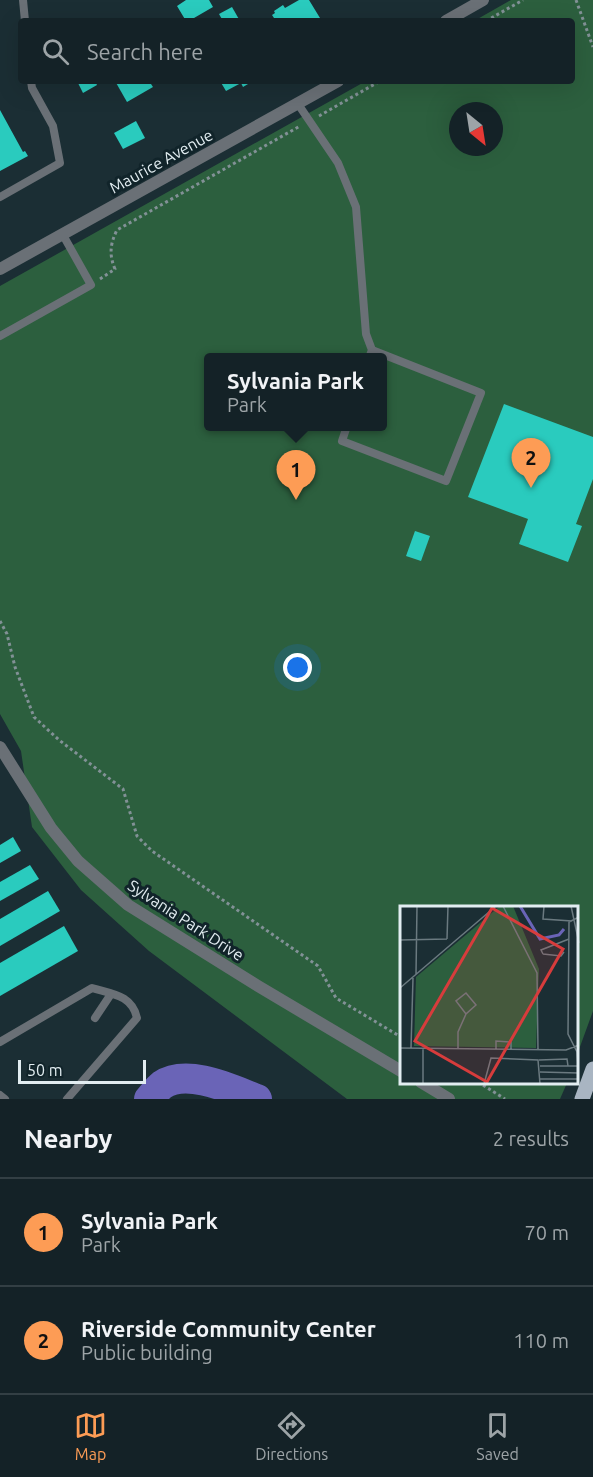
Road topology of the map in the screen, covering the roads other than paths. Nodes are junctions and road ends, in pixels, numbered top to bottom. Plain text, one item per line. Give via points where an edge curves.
1 (23, 0) edge
2 (483, 0) edge
3 (25, 18) edge
4 (451, 18) edge
5 (31, 84) edge
6 (333, 84) edge
7 (298, 104) junction
8 (0, 197) edge
9 (63, 235) junction
10 (0, 269) edge
11 (0, 336) edge
12 (371, 353) edge
13 (387, 360) edge
14 (345, 431) edge
15 (0, 747) edge
16 (111, 994) junction
17 (94, 1018) dead end
18 (0, 1042) edge
19 (593, 1069) edge
20 (400, 1070) edge
21 (423, 1084) edge
22 (0, 1095) edge
23 (4, 1099) edge
24 (67, 1099) edge
25 (449, 1099) edge
26 (582, 1099) edge

1 - 3 lane
2 - 4 street
5 - 8 lane via 53,126 60,163
6 - 7 street, Maurice Avenue
7 - 9 street, Maurice Avenue
7 - 12 lane via 338,163 356,207
9 - 10 street, Maurice Avenue
9 - 11 lane via 91,285
13 - 14 lane via 481,393 446,481 342,441
15 - 20 street, Sylvania Park Drive via 51,828 78,861 128,905
16 - 17 lane
16 - 18 lane via 92,988
16 - 24 lane via 122,996 135,1007 137,1018
19 - 26 main road
21 - 25 street
22 - 23 lane

